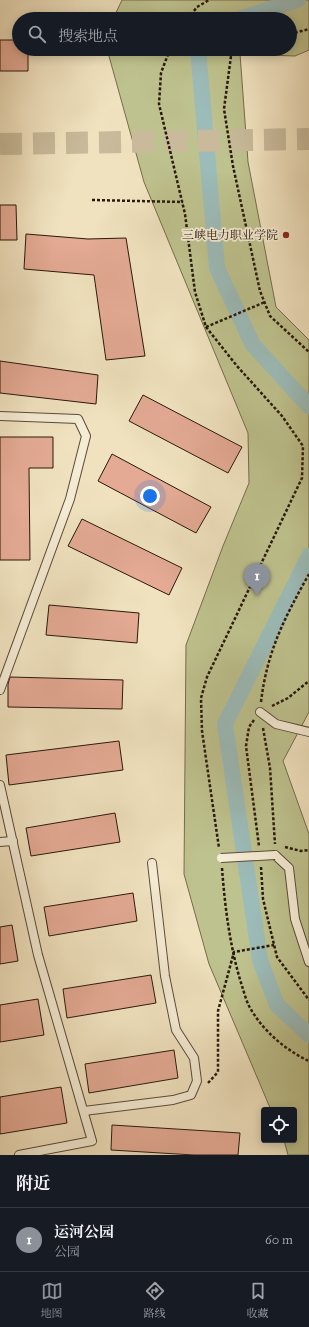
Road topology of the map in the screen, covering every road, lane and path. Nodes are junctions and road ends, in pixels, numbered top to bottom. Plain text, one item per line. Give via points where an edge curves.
1 (209, 0) edge
2 (193, 12) edge
3 (309, 29) edge
4 (297, 32) edge
5 (167, 56) edge
6 (231, 56) edge
7 (92, 200) dead end
8 (183, 202) junction
9 (265, 302) junction
10 (206, 327) junction
11 (309, 352) edge
12 (0, 416) edge
13 (309, 574) edge
14 (309, 681) edge
15 (0, 690) edge
16 (260, 712) junction
17 (309, 732) edge
18 (0, 785) edge
19 (13, 841) junction
20 (0, 842) edge
21 (309, 850) edge
22 (259, 852) dead end
23 (275, 855) junction
24 (221, 858) junction
25 (260, 860) dead end
26 (152, 863) dead end
27 (274, 945) junction
28 (234, 952) junction
29 (309, 962) edge
30 (309, 1000) edge
31 (309, 1061) edge
32 (191, 1095) junction
33 (84, 1111) junction
34 (31, 1154) edge
35 (19, 1155) edge

1 - 2 path
3 - 4 path
5 - 8 path via 161,73 160,104
6 - 9 path via 224,109 233,166 260,291
7 - 8 path
8 - 10 path via 195,292
9 - 10 path
9 - 11 path via 270,316
10 - 24 path via 282,416 303,446 302,478 207,677 201,698 202,731
12 - 15 lane via 78,419 86,436 70,499
13 - 16 path via 272,648 264,678
14 - 16 path via 288,698
16 - 17 lane via 276,724
16 - 22 path via 249,726 246,746
16 - 23 path via 270,768
18 - 19 lane
19 - 20 lane
19 - 33 lane via 38,955
21 - 23 path via 284,847
23 - 24 lane, bridge
23 - 29 lane via 289,868 295,919
24 - 28 path via 226,914
25 - 27 path via 263,900
26 - 32 lane via 165,976 176,1030 194,1058 197,1081
27 - 28 path
27 - 30 path via 277,957
28 - 31 path via 249,1006 269,1033 295,1055
28 - 32 path via 218,1011 218,1072 210,1082
32 - 33 lane via 173,1100
33 - 34 lane via 92,1141
34 - 35 lane

